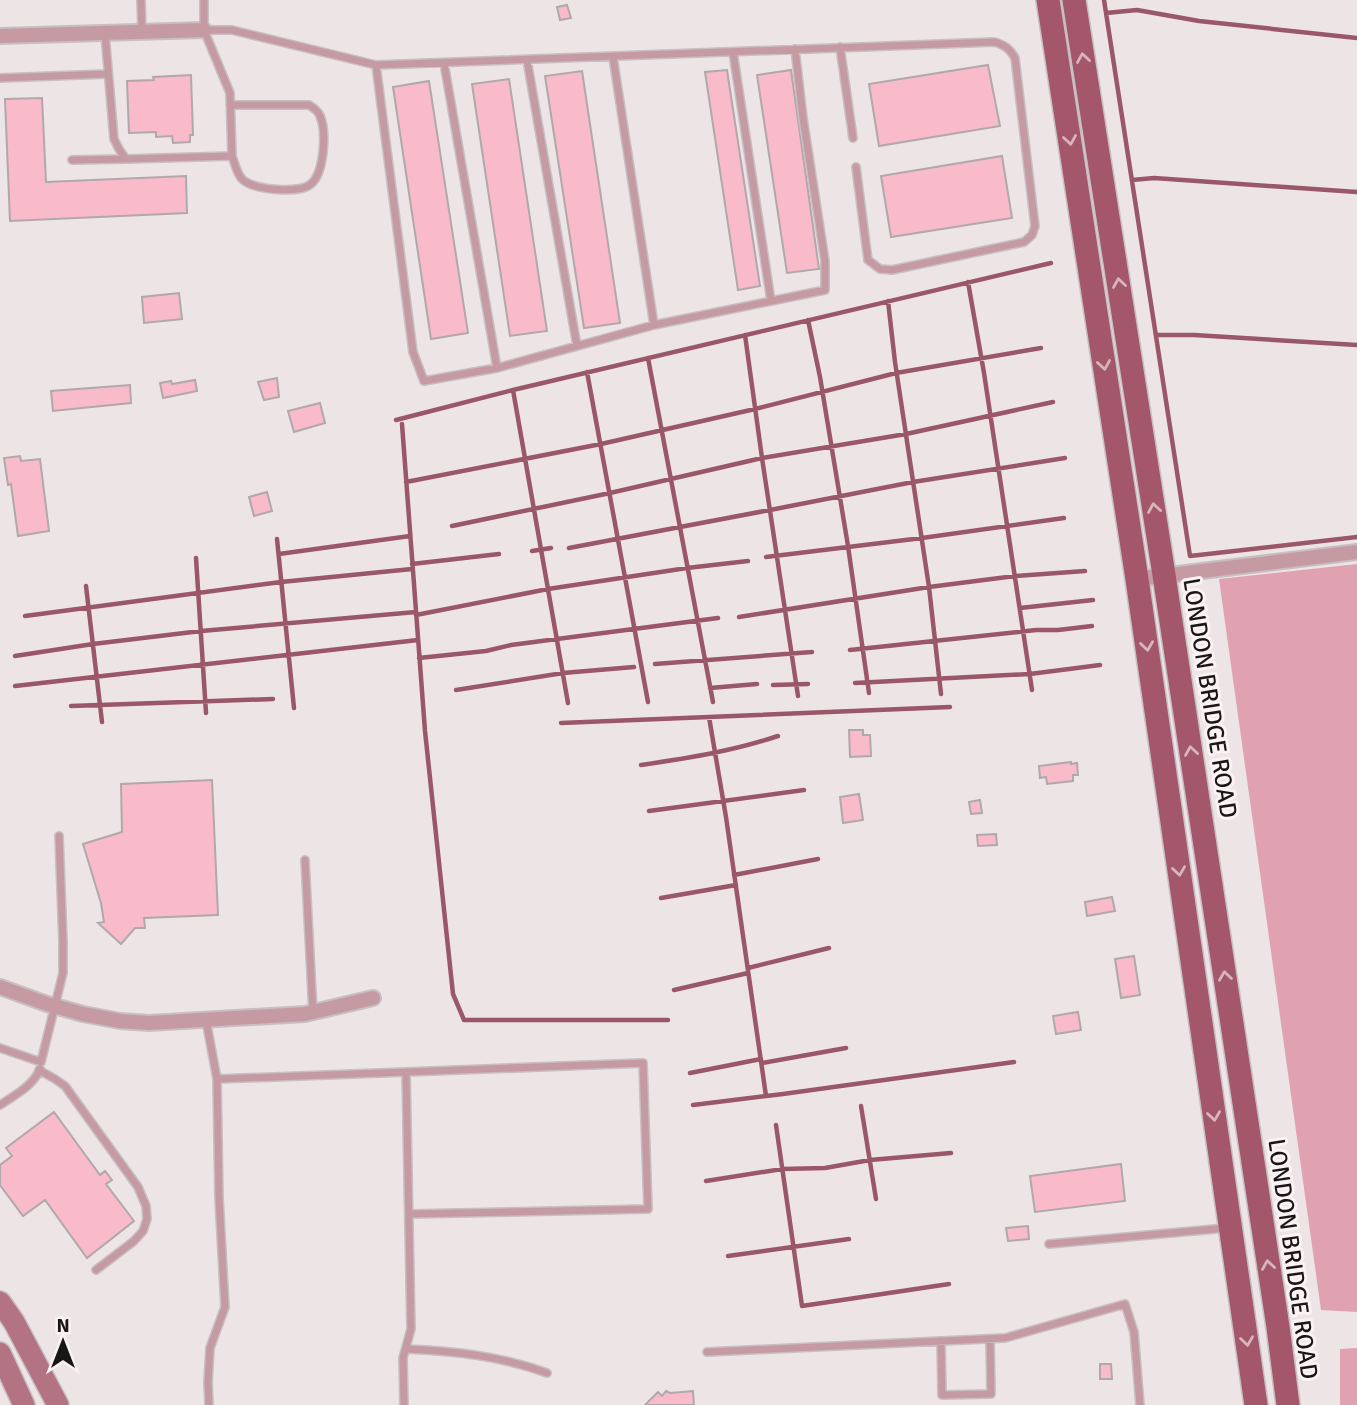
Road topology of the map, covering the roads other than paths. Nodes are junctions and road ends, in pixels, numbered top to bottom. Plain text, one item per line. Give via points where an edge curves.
1 (141, 0) edge
2 (204, 0) edge
3 (1048, 0) edge
4 (1074, 0) edge
5 (204, 30) junction
6 (142, 32) junction
7 (105, 33) junction
8 (0, 36) edge
9 (840, 47) junction
10 (795, 49) junction
11 (733, 52) junction
12 (613, 57) junction
13 (527, 60) junction
14 (444, 63) junction
15 (376, 65) junction
16 (107, 74) junction
17 (0, 78) edge
18 (230, 104) junction
19 (853, 138) dead end
20 (232, 156) junction
21 (126, 159) junction
22 (72, 160) dead end
23 (856, 167) dead end
24 (771, 301) junction
25 (654, 325) junction
26 (577, 346) junction
27 (496, 368) junction
28 (1357, 552) edge
29 (1164, 575) junction
30 (1137, 579) junction
31 (59, 836) dead end
32 (305, 860) dead end
33 (0, 987) edge
34 (373, 998) dead end
35 (55, 1007) junction
36 (313, 1013) junction
37 (206, 1020) junction
38 (1234, 1044) junction
39 (0, 1048) edge
40 (1205, 1049) junction
41 (40, 1066) junction
42 (406, 1072) junction
43 (217, 1079) junction
44 (0, 1105) edge
45 (409, 1214) junction
46 (1231, 1228) junction
47 (1049, 1244) dead end
48 (96, 1269) dead end
49 (0, 1302) edge
50 (990, 1339) junction
51 (941, 1341) junction
52 (406, 1349) junction
53 (708, 1352) dead end
54 (0, 1353) edge
55 (547, 1373) dead end
56 (24, 1405) edge
57 (58, 1405) edge
58 (209, 1405) edge
59 (404, 1405) edge
60 (1140, 1405) edge
61 (1256, 1405) edge
62 (1288, 1405) edge

1 - 6 lane
2 - 5 lane
3 -> 30 main road
29 -> 4 main road, LONDON BRIDGE ROAD
5 - 6 street
5 - 15 lane via 232,30
5 - 18 lane via 228,86
6 - 7 street
7 - 8 street
7 - 16 lane
9 - 10 lane
9 - 19 lane
9 - 23 lane via 994,42 1010,50 1015,58 1035,226 1032,235 1024,242 880,269 868,260
10 - 11 lane
10 - 24 lane via 825,261 825,290
11 - 12 lane
11 - 24 lane
12 - 13 lane
12 - 25 lane
13 - 14 lane
13 - 26 lane
14 - 15 lane
14 - 27 lane
15 - 27 lane via 413,352 424,382
16 - 17 lane
16 - 21 lane via 114,139
18 - 20 lane
18 - 20 lane via 309,105 321,117 324,131 318,174 303,188 252,186 240,176
20 - 21 lane
21 - 22 lane
24 - 25 lane
25 - 26 lane
26 - 27 lane
28 - 29 street
29 - 30 street
38 -> 29 main road, LONDON BRIDGE ROAD
30 -> 40 main road
31 - 35 lane via 64,961
32 - 36 lane
33 - 35 street
34 - 36 street
35 - 37 street via 120,1021
35 - 41 lane
36 - 37 street
37 - 43 lane
38 - 40 main road
62 -> 38 main road, LONDON BRIDGE ROAD
39 - 41 lane
40 -> 46 main road
41 - 44 lane via 28,1086
41 - 48 lane via 65,1086 138,1187 146,1206 143,1231
42 - 43 lane
42 - 45 lane
42 - 45 lane via 643,1063 648,1209
43 - 58 lane via 225,1307 210,1349
45 - 52 lane via 411,1329
46 - 47 lane
46 -> 61 main road
49 - 57 main road
50 - 51 lane
50 - 51 lane via 991,1394 942,1395
50 - 60 lane via 1125,1304 1134,1332
51 - 53 lane
52 - 55 lane via 493,1358
52 - 59 lane
54 - 56 main road

